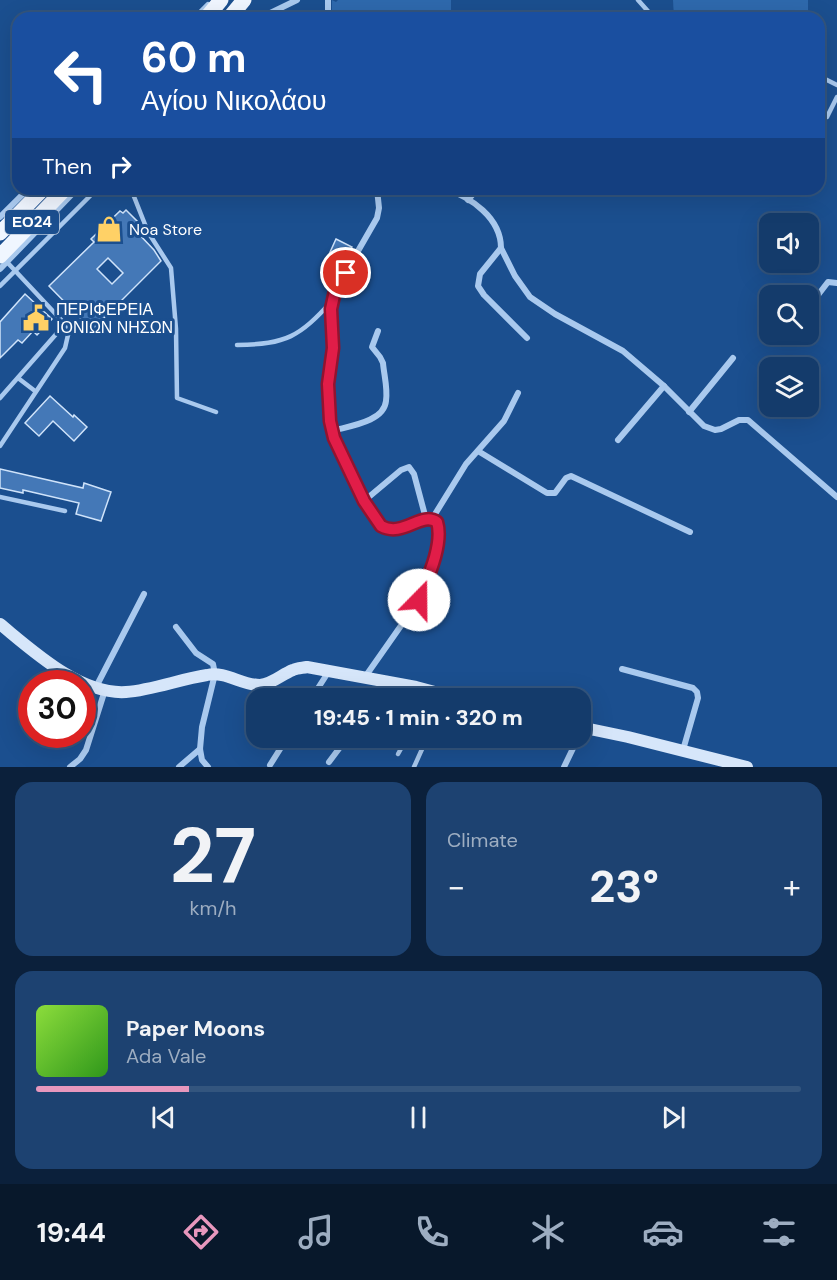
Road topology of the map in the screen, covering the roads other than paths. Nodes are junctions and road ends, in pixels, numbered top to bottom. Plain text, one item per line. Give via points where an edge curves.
1 (212, 0) edge
2 (221, 0) edge
3 (244, 0) edge
4 (297, 0) edge
5 (638, 0) edge
6 (201, 12) edge
7 (211, 12) edge
8 (234, 12) edge
9 (272, 12) edge
10 (649, 12) edge
11 (837, 97) edge
12 (825, 117) edge
13 (23, 195) edge
14 (35, 195) edge
15 (60, 195) edge
16 (70, 195) edge
17 (91, 195) edge
18 (133, 195) edge
19 (378, 195) edge
20 (458, 195) edge
21 (472, 195) edge
22 (468, 200) junction
23 (5, 219) edge
24 (0, 233) edge
25 (501, 248) junction
26 (5, 255) edge
27 (0, 269) edge
28 (15, 272) junction
29 (837, 283) edge
30 (0, 286) edge
31 (819, 294) edge
32 (332, 301) junction
33 (66, 324) junction
34 (378, 331) dead end
35 (527, 338) dead end
36 (237, 345) dead end
37 (733, 358) dead end
38 (18, 378) junction
39 (664, 386) junction
40 (36, 392) junction
41 (518, 393) dead end
42 (0, 398) edge
43 (216, 412) dead end
44 (689, 412) junction
45 (332, 431) junction
46 (618, 440) dead end
47 (0, 446) edge
48 (477, 451) junction
49 (0, 497) edge
50 (837, 497) edge
51 (364, 501) junction
52 (65, 511) dead end
53 (429, 519) junction
54 (690, 532) dead end
55 (144, 594) dead end
56 (0, 624) edge
57 (176, 627) dead end
58 (622, 669) dead end
59 (329, 670) junction
60 (215, 674) junction
61 (365, 678) junction
62 (388, 682) junction
63 (318, 688) edge
64 (384, 688) edge
65 (410, 688) edge
66 (101, 689) junction
67 (591, 733) edge
68 (281, 748) edge
69 (340, 748) edge
70 (401, 748) edge
71 (423, 748) edge
72 (572, 748) edge
73 (200, 749) junction
74 (683, 750) junction
75 (398, 754) dead end
76 (329, 762) dead end
77 (270, 765) dead end
78 (740, 766) edge
79 (70, 767) edge
80 (179, 767) edge
81 (208, 767) edge
82 (414, 767) edge
83 (564, 767) edge

1 - 6 street
2 - 7 main road
3 - 8 main road
4 - 9 street
5 - 10 lane
11 - 12 lane
13 - 23 street
14 - 23 main road, ΕΟ24
15 - 26 main road, ΕΟ24
16 - 26 street
17 - 28 lane
18 - 43 lane via 148,232 171,268 177,398
19 - 32 street via 377,218
20 - 22 street
21 - 22 street
22 - 25 street via 495,224
23 - 24 main road, ΕΟ24
25 - 35 street via 480,274 478,286
25 - 39 street via 531,297 623,351
26 - 27 street
26 - 28 lane
28 - 30 lane
28 - 33 lane
29 - 31 street via 828,282
32 - 36 lane via 310,325 287,339
32 - 45 street via 333,348 328,384
33 - 38 lane
33 - 40 lane via 65,348
34 - 45 street via 372,347 383,363 386,404 375,418
37 - 44 street
38 - 40 lane
38 - 42 lane
39 - 44 street
39 - 46 street
40 - 47 lane
41 - 48 street via 504,421
44 - 50 street via 715,430 748,420
45 - 51 street
48 - 53 street
48 - 54 street via 549,494 555,493 571,476
49 - 52 lane
51 - 53 street via 385,528 401,529
51 - 53 street via 409,467
53 - 61 street via 437,522 439,530 425,584 414,609
55 - 66 street
56 - 66 street via 45,661
57 - 60 street via 198,656 213,664
58 - 74 street via 697,692
59 - 60 street via 300,668 260,685
59 - 61 street
59 - 63 street
60 - 66 street via 136,690
60 - 73 street
61 - 62 street
62 - 64 street
62 - 65 street
66 - 79 street via 86,750
67 - 74 street
68 - 77 street
69 - 76 street
70 - 75 lane
71 - 82 lane
72 - 83 street
73 - 80 street
73 - 81 street
74 - 78 street

